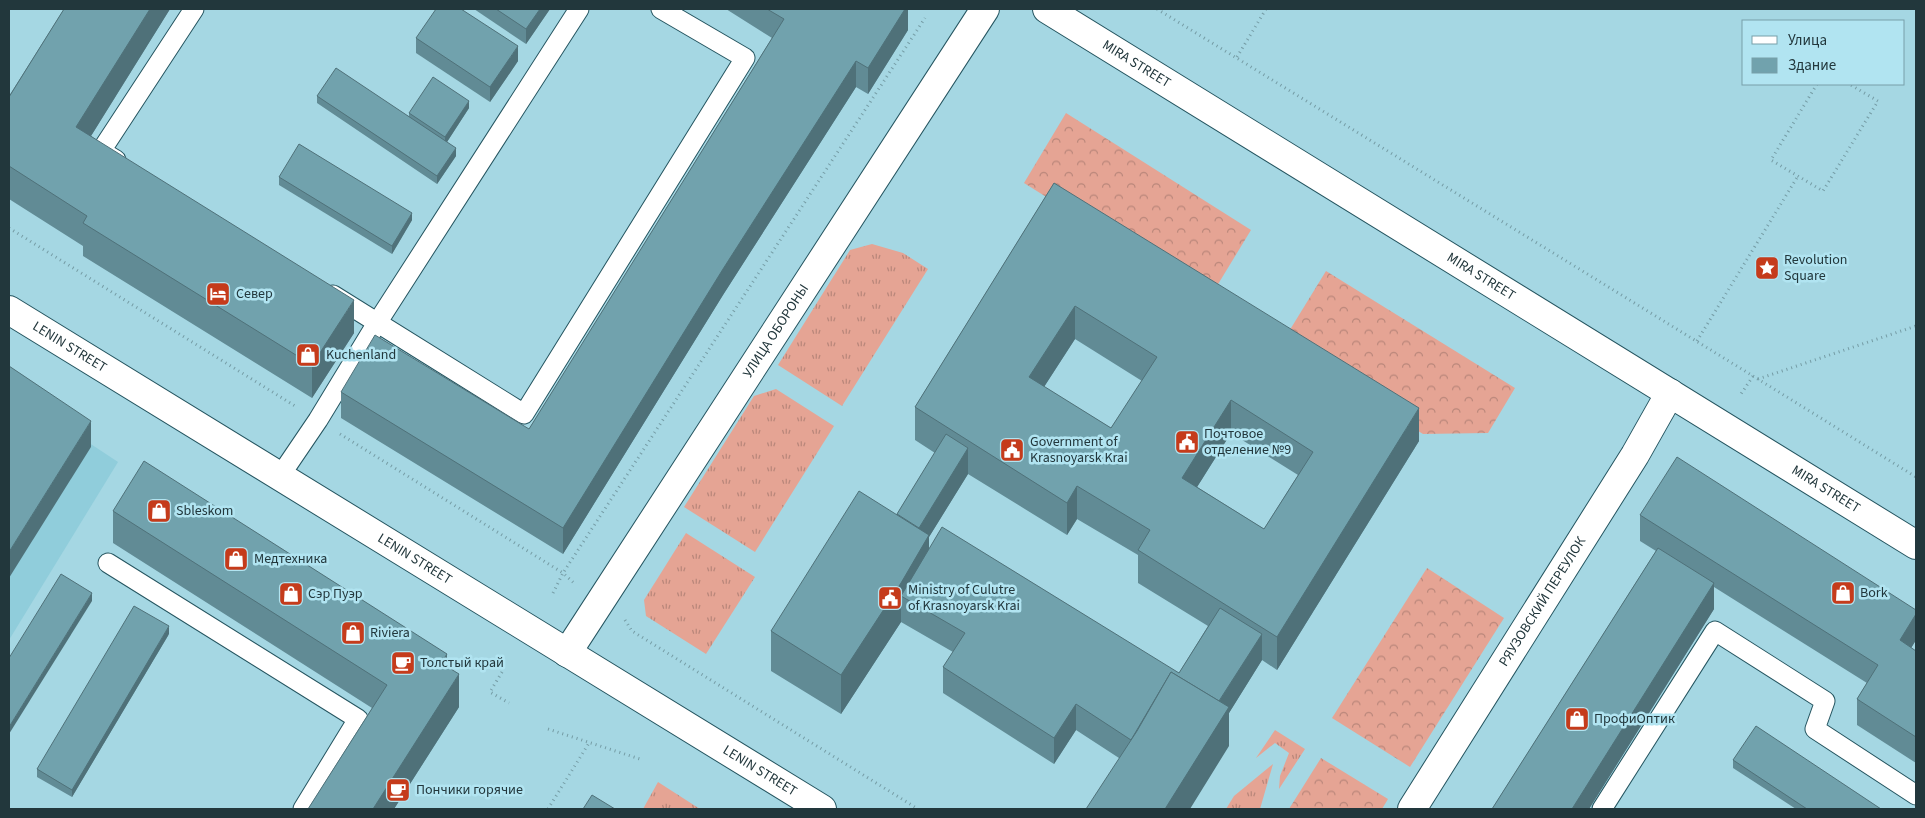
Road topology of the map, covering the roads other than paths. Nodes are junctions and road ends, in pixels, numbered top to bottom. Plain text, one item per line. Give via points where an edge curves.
1 (194, 9) edge
2 (579, 9) edge
3 (661, 9) edge
4 (985, 9) edge
5 (1047, 9) edge
6 (135, 172) edge
7 (319, 287) edge
8 (9, 310) edge
9 (378, 323) junction
10 (1670, 393) junction
11 (280, 476) junction
12 (1916, 545) edge
13 (108, 563) dead end
14 (567, 653) junction
15 (1916, 795) edge
16 (303, 809) edge
17 (822, 809) edge
18 (1412, 809) edge
19 (1602, 809) edge

1 - 6 lane via 101,151
2 - 9 lane
3 - 9 lane via 745,58 524,414
4 - 14 main road, УЛИЦА ОБОРОНЫ
5 - 10 main road, MIRA STREET
7 - 9 lane
8 - 11 main road, LENIN STREET
9 - 11 lane
10 - 12 main road, MIRA STREET
10 - 18 main road, РЯУЗОВСКИЙ ПЕРЕУЛОК via 1635,455
11 - 14 main road, LENIN STREET
13 - 16 lane via 358,719
14 - 17 main road, LENIN STREET
15 - 19 lane via 1815,729 1825,701 1715,631

